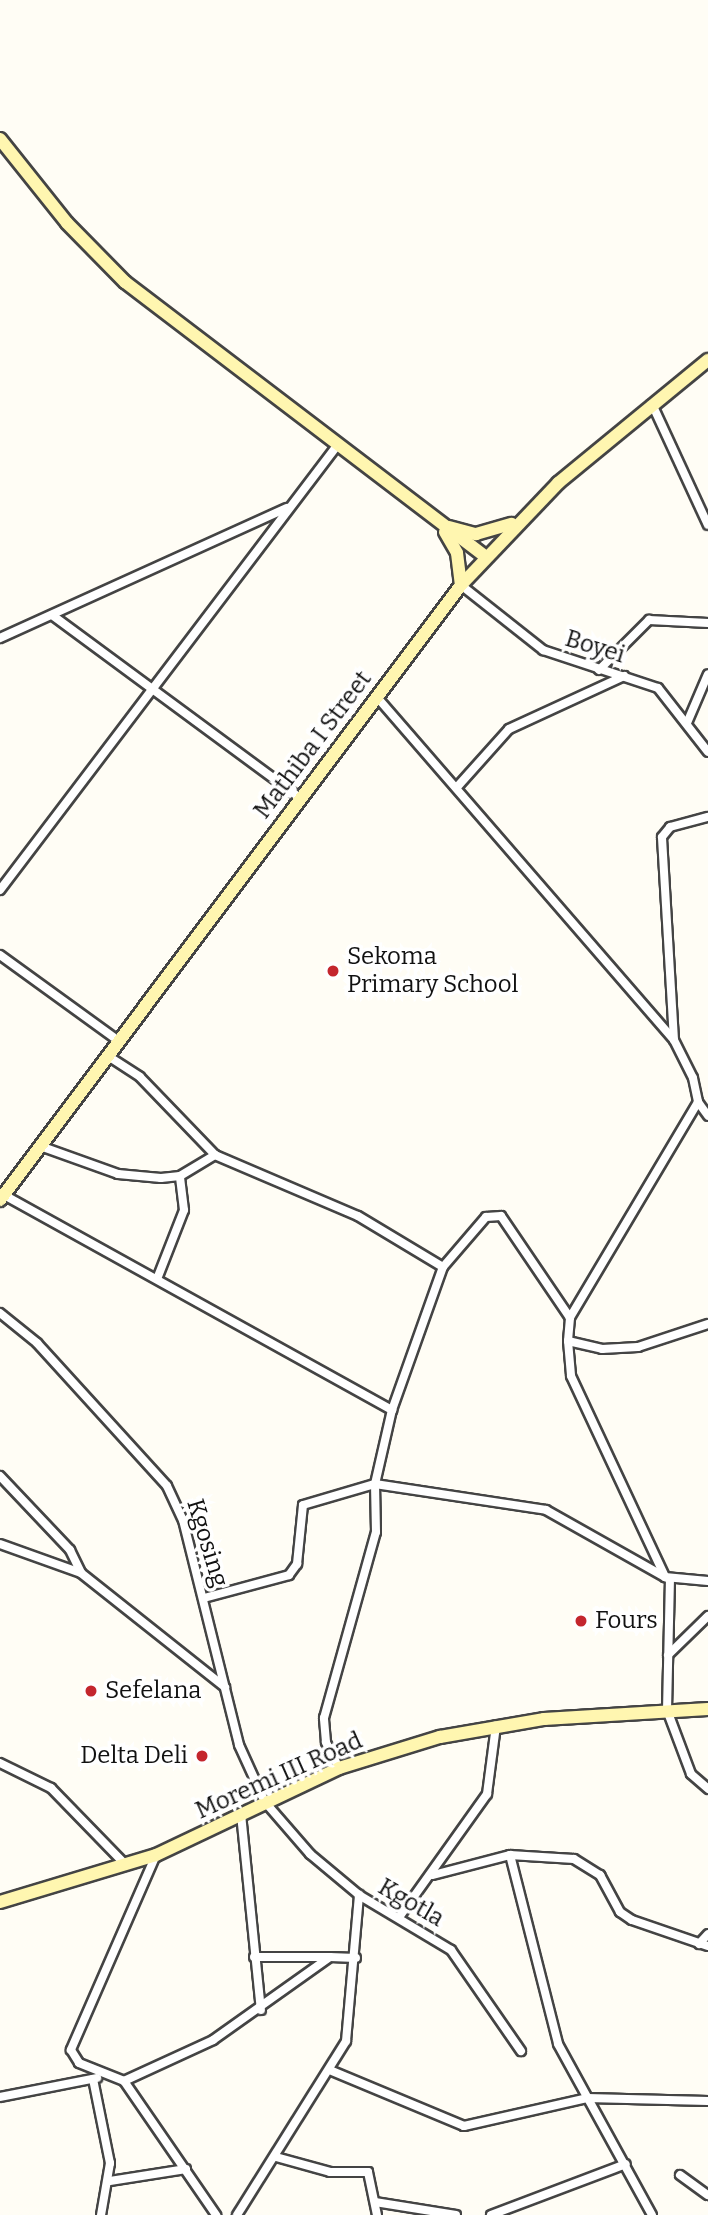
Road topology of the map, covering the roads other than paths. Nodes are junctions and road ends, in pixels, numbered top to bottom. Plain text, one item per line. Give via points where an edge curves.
1 (0, 139) edge
2 (708, 359) edge
3 (702, 367) edge
4 (652, 403) junction
5 (336, 447) junction
6 (289, 507) junction
7 (516, 523) junction
8 (438, 524) junction
9 (708, 525) edge
10 (486, 557) junction
11 (461, 585) junction
12 (52, 615) junction
13 (708, 623) edge
14 (0, 638) edge
15 (599, 670) junction
16 (708, 674) edge
17 (625, 676) junction
18 (152, 689) junction
19 (376, 695) junction
20 (687, 723) junction
21 (708, 752) edge
22 (458, 786) junction
23 (299, 797) junction
24 (708, 817) edge
25 (0, 890) edge
26 (0, 955) edge
27 (674, 1040) junction
28 (119, 1041) junction
29 (108, 1056) junction
30 (698, 1102) junction
31 (708, 1116) edge
32 (40, 1146) junction
33 (215, 1156) junction
34 (180, 1177) junction
35 (2, 1198) edge
36 (443, 1267) junction
37 (157, 1279) junction
38 (0, 1313) edge
39 (570, 1318) junction
40 (708, 1324) edge
41 (568, 1341) junction
42 (391, 1410) junction
43 (0, 1476) edge
44 (375, 1484) junction
45 (0, 1544) edge
46 (81, 1573) junction
47 (667, 1577) junction
48 (708, 1581) edge
49 (204, 1598) junction
50 (708, 1616) edge
51 (668, 1656) junction
52 (225, 1687) junction
53 (708, 1709) edge
54 (667, 1710) junction
55 (496, 1726) junction
56 (0, 1763) edge
57 (339, 1768) junction
58 (708, 1789) edge
59 (265, 1802) junction
60 (241, 1814) junction
61 (156, 1855) junction
62 (510, 1855) junction
63 (126, 1865) junction
64 (433, 1874) junction
65 (359, 1895) junction
66 (0, 1902) edge
67 (400, 1916) junction
68 (708, 1934) edge
69 (704, 1945) edge
70 (254, 1956) junction
71 (330, 1956) junction
72 (356, 1958) junction
73 (261, 2010) junction
74 (521, 2051) dead end
75 (332, 2071) junction
76 (105, 2076) junction
77 (93, 2080) junction
78 (124, 2081) junction
79 (0, 2097) edge
80 (587, 2098) junction
81 (708, 2101) edge
82 (276, 2157) junction
83 (626, 2164) junction
84 (186, 2169) junction
85 (680, 2175) dead end
86 (110, 2181) junction
87 (708, 2195) edge
88 (375, 2202) junction
89 (101, 2215) edge
90 (216, 2215) edge
91 (237, 2215) edge
92 (377, 2215) edge
93 (456, 2215) edge
94 (491, 2215) edge
95 (652, 2215) edge

1 - 5 street via 67,223 125,282
2 - 3 street, Mathiba I Street
3 - 4 street, Mathiba I Street
4 - 7 street, Mathiba I Street
4 - 9 street
5 - 6 street
5 - 8 street
6 - 12 street
6 - 18 street
7 - 8 street via 476,534
7 - 10 street, Mathiba I Street
8 - 10 street
8 - 11 street via 453,542
10 - 11 street, Mathiba I Street
11 - 15 street, Boyei via 543,650
11 - 19 street, Mathiba I Street
12 - 14 street
12 - 18 street
13 - 15 street via 649,620
15 - 17 street, Boyei
16 - 20 street
17 - 20 street, Boyei via 658,688
17 - 22 street via 509,729
18 - 23 street
18 - 25 street
19 - 22 street
19 - 23 street, Mathiba I Street
20 - 21 street, Boyei
22 - 27 street via 522,871
23 - 28 street, Mathiba I Street
24 - 27 street via 670,827 663,837
26 - 28 street
27 - 30 street
28 - 29 street, Mathiba I Street
29 - 32 street, Mathiba I Street
29 - 33 street via 140,1077
30 - 31 street
30 - 39 street
32 - 34 street via 118,1174
32 - 35 street, Mathiba I Street
33 - 34 street
33 - 36 street via 358,1216
34 - 37 street via 184,1210
35 - 37 street
36 - 39 street via 495,1213
36 - 42 street
37 - 42 street
38 - 49 street, Kgosing via 37,1343 167,1486
39 - 41 street
40 - 41 street via 638,1347 602,1349
41 - 47 street via 571,1376
42 - 44 street
43 - 46 street via 70,1550
44 - 47 street via 547,1510
44 - 49 street via 303,1505 297,1564 289,1575
44 - 57 street via 376,1532 324,1718 326,1742
45 - 46 street
46 - 52 street
47 - 48 street
47 - 51 street
49 - 52 street, Kgosing
50 - 51 street
51 - 54 street
52 - 59 street, Kgosing via 239,1745
53 - 54 street, Moremi III Road
54 - 55 street, Moremi III Road
54 - 58 street via 691,1774
55 - 57 street, Moremi III Road
55 - 64 street via 487,1794
56 - 63 street via 51,1788
57 - 59 street, Moremi III Road
59 - 60 street, Moremi III Road
59 - 65 street, Kgotla via 310,1854
60 - 61 street, Moremi III Road
60 - 70 street
61 - 63 street, Moremi III Road
61 - 76 street via 118,1950 70,2042 79,2063
62 - 64 street
62 - 69 street via 574,1859 600,1875 620,1912 632,1920
62 - 80 street via 554,2032
63 - 66 street, Moremi III Road
64 - 67 street
65 - 67 street, Kgotla
65 - 72 street
67 - 74 street, Kgotla via 452,1950
68 - 69 street
70 - 71 street
70 - 73 street
71 - 72 street
71 - 73 street
72 - 75 street via 352,2019
73 - 78 street
75 - 80 street via 464,2126
75 - 82 street
76 - 77 street
76 - 78 street
77 - 79 street
77 - 86 street
78 - 84 street
80 - 81 street
80 - 83 street
82 - 88 street via 330,2172 366,2171
82 - 91 street
83 - 94 street
83 - 95 street
84 - 86 street
84 - 90 street
85 - 87 street
86 - 89 street
88 - 92 street
88 - 93 street

